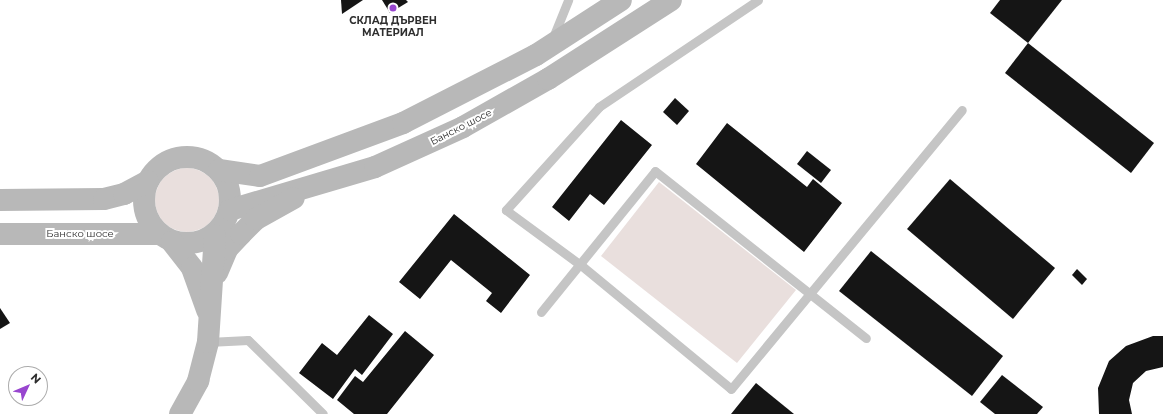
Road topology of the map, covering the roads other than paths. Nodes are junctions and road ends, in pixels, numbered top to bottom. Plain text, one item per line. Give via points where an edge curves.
1 (568, 0) edge
2 (621, 0) edge
3 (671, 0) edge
4 (758, 0) edge
5 (536, 55) junction
6 (962, 110) dead end
7 (219, 170) junction
8 (148, 181) junction
9 (333, 182) junction
10 (0, 200) edge
11 (230, 210) junction
12 (215, 235) junction
13 (6, 237) edge
14 (166, 238) junction
15 (582, 266) junction
16 (213, 283) junction
17 (810, 294) junction
18 (541, 312) dead end
19 (211, 320) junction
20 (866, 338) dead end
21 (208, 342) junction
22 (180, 414) edge
23 (323, 414) edge

1 - 5 lane via 559,30
2 - 5 main road
3 - 9 main road, Банско шосе via 548,79 463,127 375,167
4 - 15 lane via 599,107 506,210
5 - 7 main road via 403,123 313,158 260,176
6 - 17 lane
7 - 8 main road via 194,157 180,157 156,170
7 - 11 main road via 231,194
8 - 10 main road via 124,194 104,199
8 - 14 main road via 144,208
9 - 11 main road, Банско шосе via 277,193
9 - 16 main road via 256,219 227,249
11 - 12 main road
12 - 14 main road via 194,243
12 - 16 main road
13 - 14 main road, Банско шосе
14 - 19 main road via 192,268
15 - 17 lane via 731,389
15 - 17 lane via 655,171
15 - 18 lane
16 - 19 main road
17 - 20 lane
19 - 21 main road
21 - 22 main road via 198,381
21 - 23 lane via 248,340

